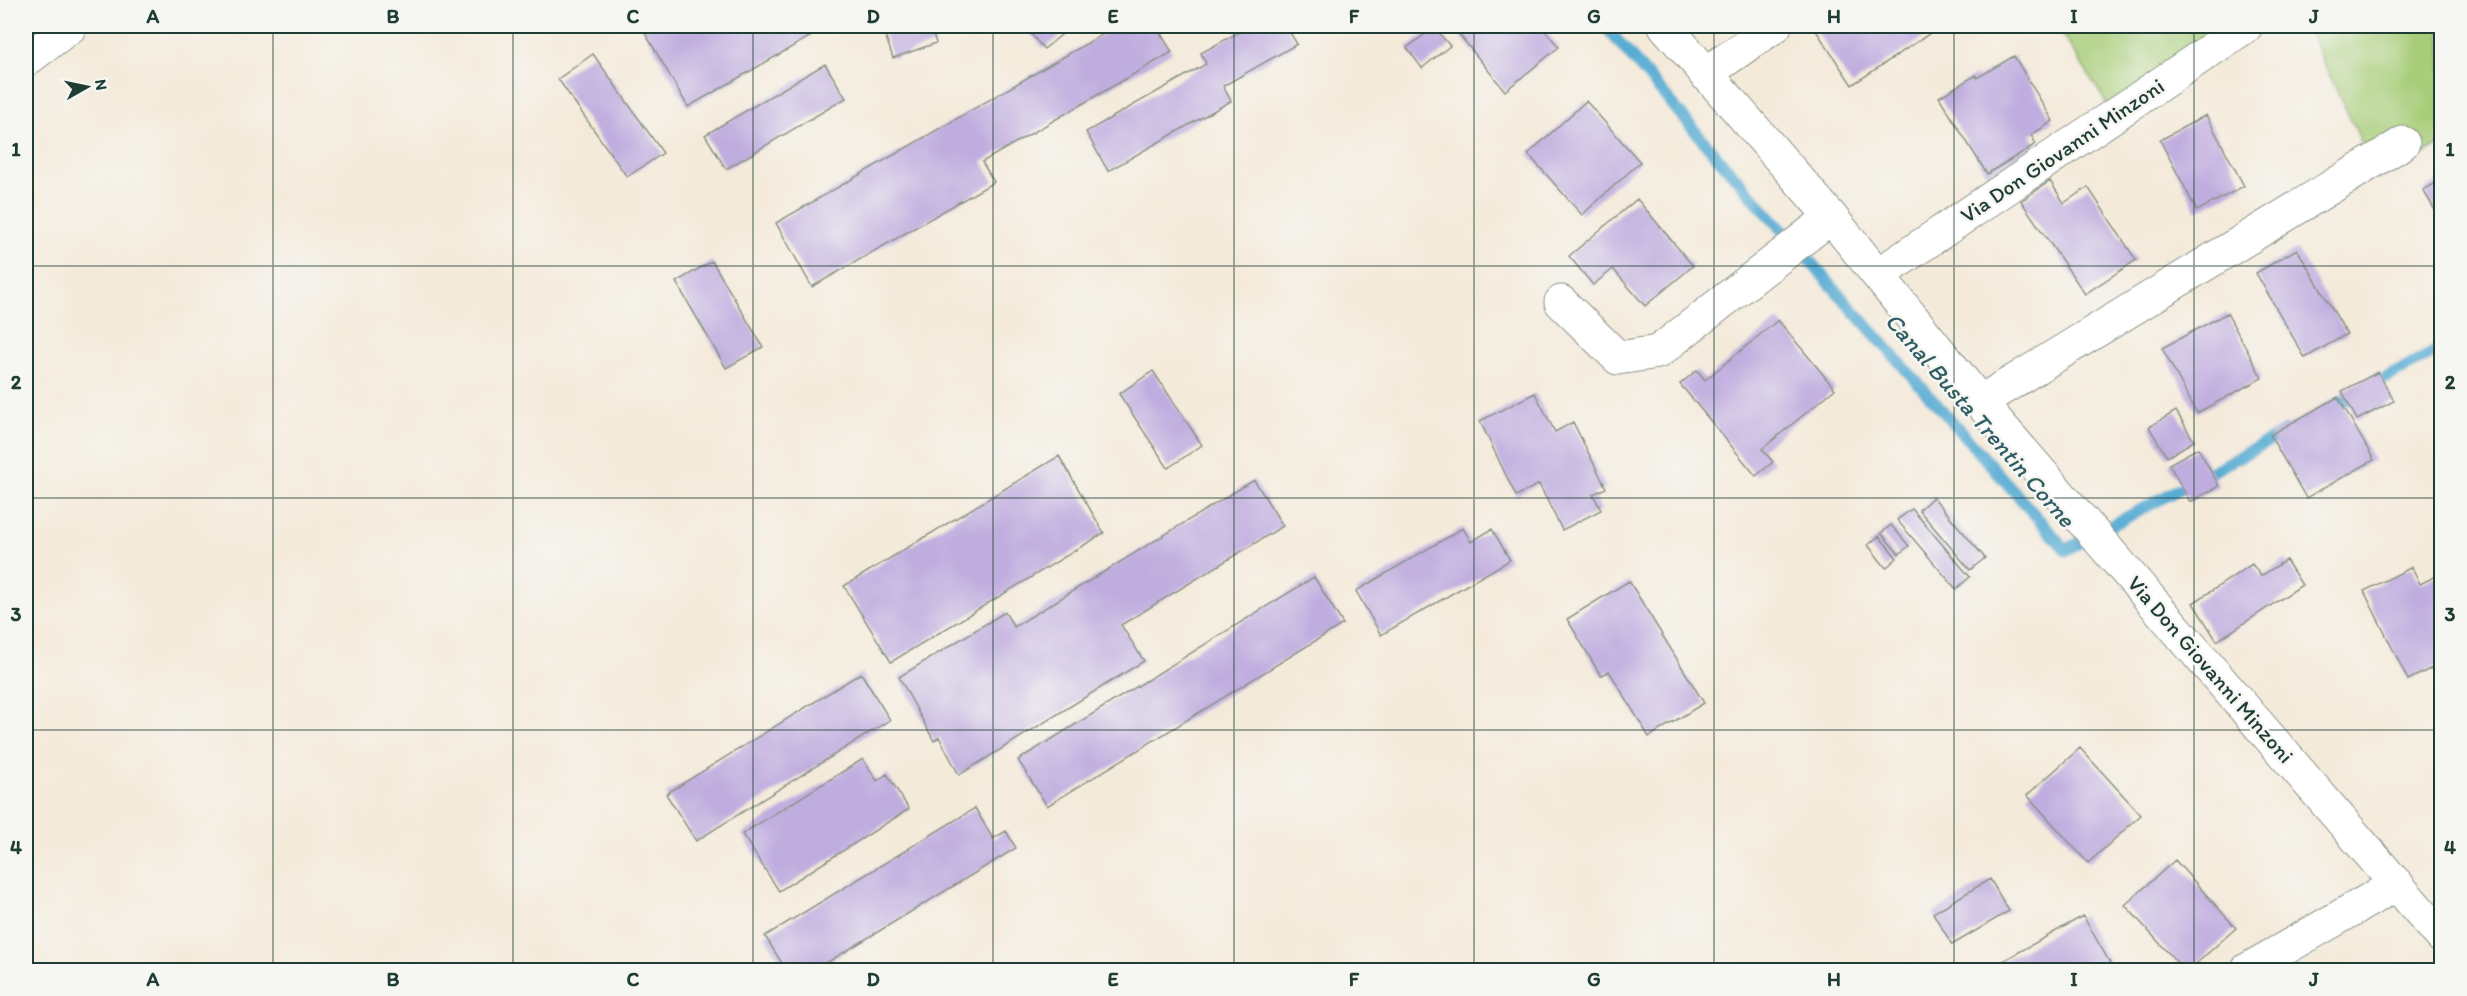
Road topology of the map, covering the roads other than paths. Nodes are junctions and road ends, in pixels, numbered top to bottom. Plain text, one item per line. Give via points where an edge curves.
1 (72, 26) edge
2 (1665, 26) edge
3 (1775, 26) edge
4 (2246, 26) edge
5 (26, 60) edge
6 (1706, 74) junction
7 (2403, 143) dead end
8 (1831, 217) junction
9 (1878, 274) junction
10 (1561, 302) dead end
11 (1980, 402) junction
12 (2397, 884) junction
13 (2442, 937) edge
14 (2247, 970) edge

1 - 5 street
2 - 6 street, Via Don Giovanni Minzoni
3 - 6 street
4 - 9 street, Via Don Giovanni Minzoni
6 - 8 street, Via Don Giovanni Minzoni
7 - 11 street
8 - 9 street, Via Don Giovanni Minzoni
8 - 10 street via 1658,352 1618,358
9 - 11 street, Via Don Giovanni Minzoni
11 - 12 street, Via Don Giovanni Minzoni
12 - 13 street, Via Don Giovanni Minzoni
12 - 14 street

